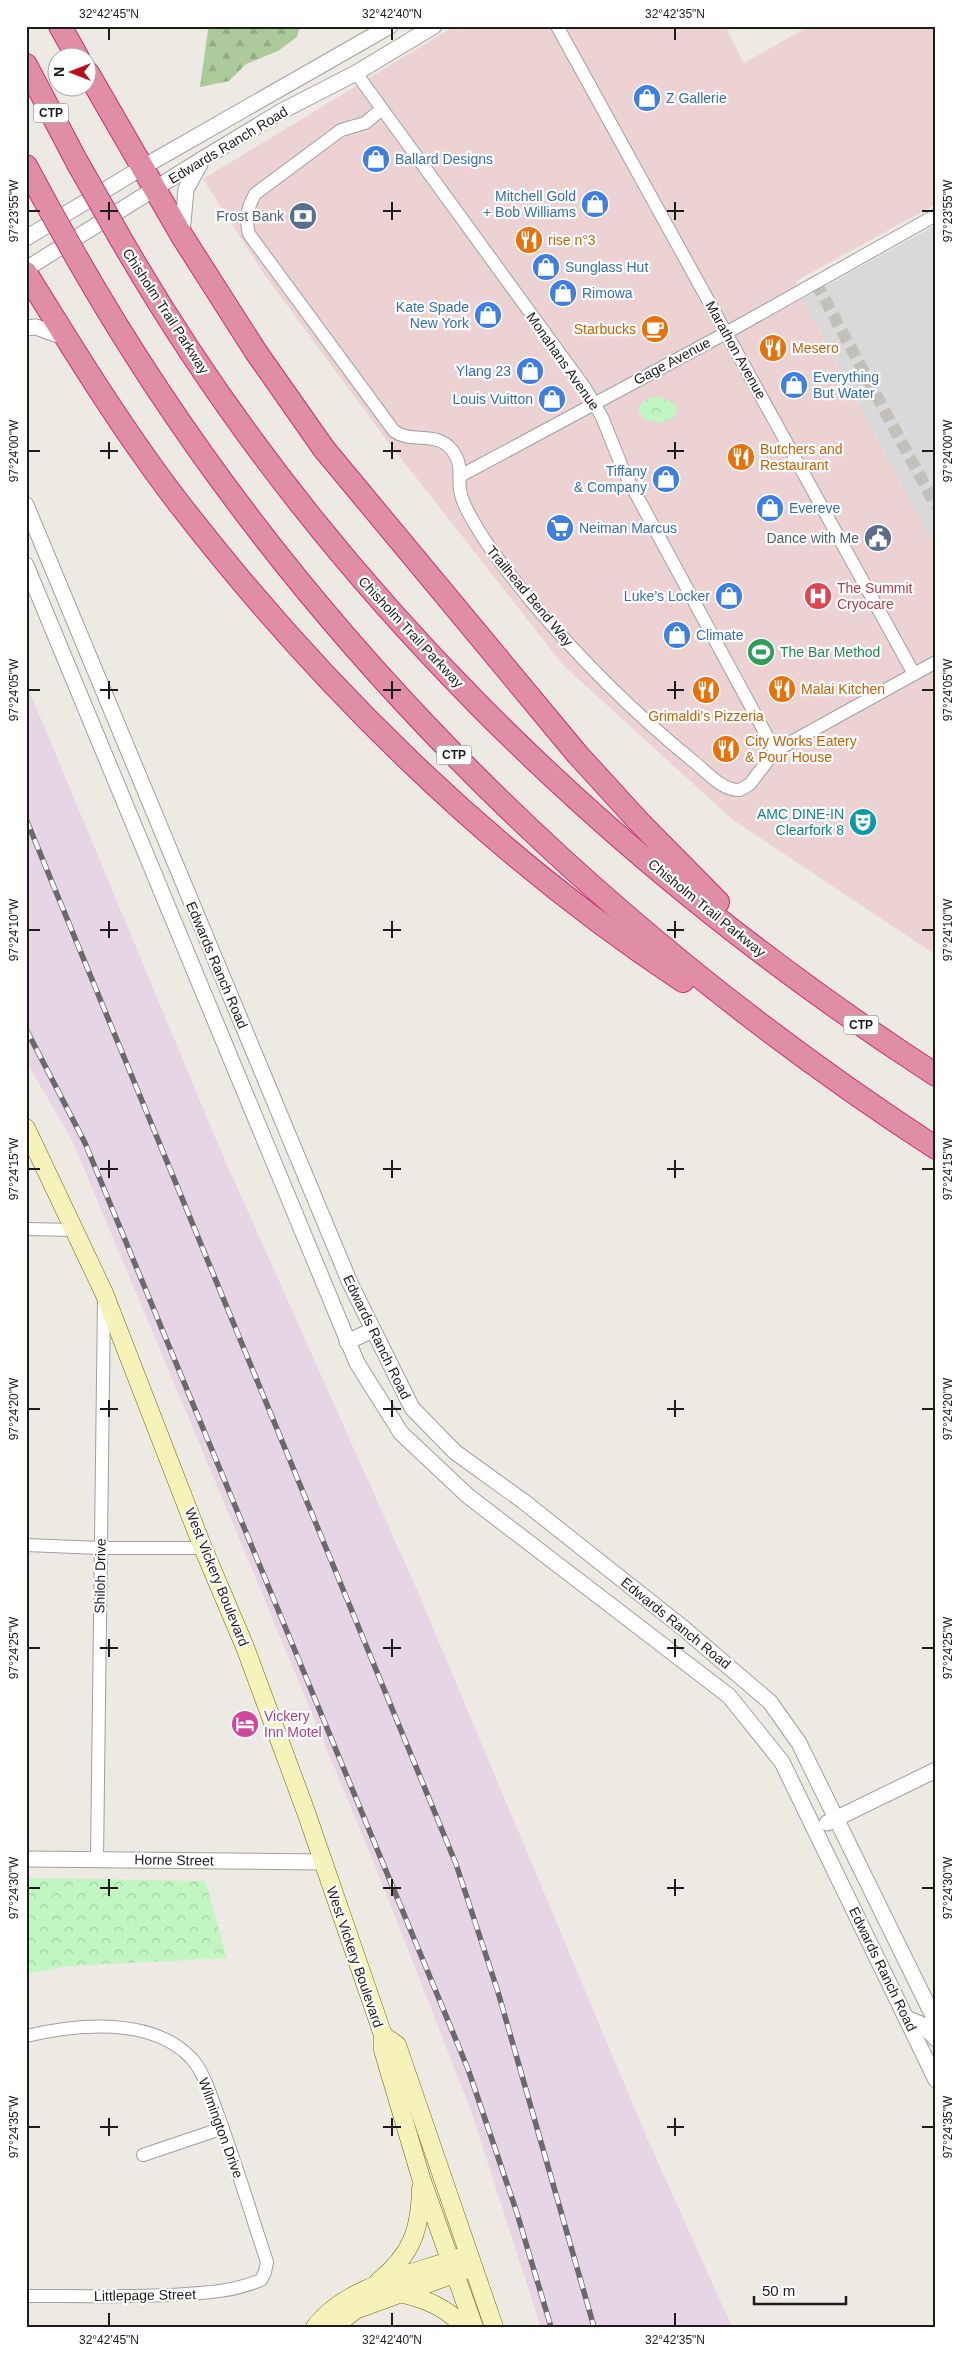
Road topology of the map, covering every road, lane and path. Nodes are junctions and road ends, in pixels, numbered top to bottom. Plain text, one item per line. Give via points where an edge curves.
1 (60, 26) edge
2 (392, 26) edge
3 (434, 26) edge
4 (557, 26) edge
5 (72, 48) edge
6 (337, 58) junction
7 (26, 65) edge
8 (356, 74) junction
9 (98, 90) edge
10 (382, 109) junction
11 (282, 111) junction
12 (204, 158) junction
13 (26, 166) edge
14 (143, 167) junction
15 (155, 188) junction
16 (936, 215) edge
17 (182, 236) junction
18 (26, 238) edge
19 (26, 271) edge
20 (26, 328) edge
21 (726, 333) junction
22 (66, 338) junction
23 (594, 403) junction
24 (460, 476) junction
25 (26, 505) edge
26 (26, 565) edge
27 (936, 662) edge
28 (914, 674) junction
29 (775, 751) junction
30 (789, 973) junction
31 (936, 1075) edge
32 (850, 1092) junction
33 (26, 1128) edge
34 (936, 1148) edge
35 (26, 1229) edge
36 (76, 1230) junction
37 (104, 1293) junction
38 (373, 1330) junction
39 (347, 1342) junction
40 (26, 1545) edge
41 (100, 1548) junction
42 (203, 1548) junction
43 (701, 1643) junction
44 (687, 1663) junction
45 (936, 1770) edge
46 (835, 1819) junction
47 (814, 1828) junction
48 (26, 1859) edge
49 (97, 1860) junction
50 (322, 1862) junction
51 (907, 2018) junction
52 (936, 2022) edge
53 (383, 2035) junction
54 (26, 2036) edge
55 (936, 2039) edge
56 (936, 2080) edge
57 (223, 2128) junction
58 (143, 2155) dead end
59 (421, 2178) junction
60 (470, 2261) junction
61 (452, 2267) junction
62 (261, 2280) joint
63 (372, 2288) junction
64 (400, 2293) junction
65 (26, 2296) edge
66 (316, 2327) edge
67 (334, 2327) edge
68 (464, 2327) edge
69 (474, 2327) edge
70 (494, 2327) edge

1 - 5 highway
2 - 6 street, Edwards Ranch Road
2 - 8 street via 358,57
3 - 8 street, Edwards Ranch Road
4 - 21 street, Marathon Avenue
6 - 11 street via 333,70 308,86
6 - 14 street, Edwards Ranch Road
7 - 30 highway, Chisholm Trail Parkway / CTP, bridge via 77,162 151,290 234,413 376,597 460,686 570,792 666,876
8 - 10 street, Monahans Avenue
8 - 11 street, Edwards Ranch Road
9 - 14 highway
10 - 23 street, Monahans Avenue
10 - 24 street, Trailhead Bend Way via 366,123 341,130 255,194 247,208 246,222 249,234 394,431 406,438 429,437 442,442 458,459
11 - 12 street, Edwards Ranch Road
12 - 15 street, Edwards Ranch Road
12 - 17 street via 186,189
13 - 32 highway, CTP, bridge via 127,344 229,492 319,606 416,715 501,803 623,915
14 - 15 highway
14 - 18 street, Edwards Ranch Road
15 - 17 highway
15 - 19 street, Edwards Ranch Road
16 - 21 street, Gage Avenue
17 - 30 highway via 256,352 343,473 584,763
19 - 22 highway
20 - 22 street via 36,327
21 - 23 street, Gage Avenue
21 - 28 street, Marathon Avenue
22 - 32 highway via 147,460 215,549 292,639 415,767 482,827 640,953
23 - 24 street, Gage Avenue
23 - 29 street, Monahans Avenue via 624,472
24 - 29 street, Trailhead Bend Way via 464,504 493,554 556,630 615,692 665,738 726,788 736,790 750,784
25 - 38 street, Edwards Ranch Road via 350,1283
26 - 39 street, Edwards Ranch Road
27 - 28 street, Trailhead Bend Way
28 - 29 street, Trailhead Bend Way
30 - 31 highway, Chisholm Trail Parkway / CTP
32 - 34 highway, CTP
33 - 36 main road, West Vickery Boulevard
35 - 36 street
36 - 37 main road, West Vickery Boulevard
37 - 41 street, Shiloh Drive
37 - 42 main road, West Vickery Boulevard
38 - 39 street
38 - 43 street, Edwards Ranch Road via 412,1408 455,1452 523,1501
39 - 44 street, Edwards Ranch Road via 367,1379 408,1440 468,1496
40 - 41 street
41 - 42 street
41 - 49 street, Shiloh Drive
42 - 50 main road, West Vickery Boulevard via 245,1647
43 - 44 street
43 - 46 street, Edwards Ranch Road via 770,1702 799,1743
44 - 47 street, Edwards Ranch Road via 729,1696 782,1762
45 - 46 street
46 - 47 street
46 - 52 street, Edwards Ranch Road
47 - 51 street, Edwards Ranch Road
48 - 49 street, Horne Street
49 - 50 street, Horne Street
50 - 53 main road, West Vickery Boulevard
51 - 55 street via 923,2025
51 - 56 street, Edwards Ranch Road
53 - 59 main road, West Vickery Boulevard via 383,2050
53 - 60 main road, West Vickery Boulevard via 397,2045
54 - 57 street, Wilmington Drive via 94,2025 128,2028 156,2037 179,2048 192,2060 203,2075
57 - 58 street
57 - 62 street, Wilmington Drive via 266,2262
59 - 61 main road, West Vickery Boulevard
59 - 63 main road via 420,2217 414,2239 403,2259
60 - 61 main road
60 - 70 main road, West Vickery Boulevard
61 - 63 main road
61 - 64 main road
61 - 69 main road, West Vickery Boulevard
62 - 65 street, Littlepage Street via 221,2292
63 - 66 main road via 348,2298 323,2317
64 - 67 main road via 355,2310
64 - 68 main road via 434,2303 452,2314

